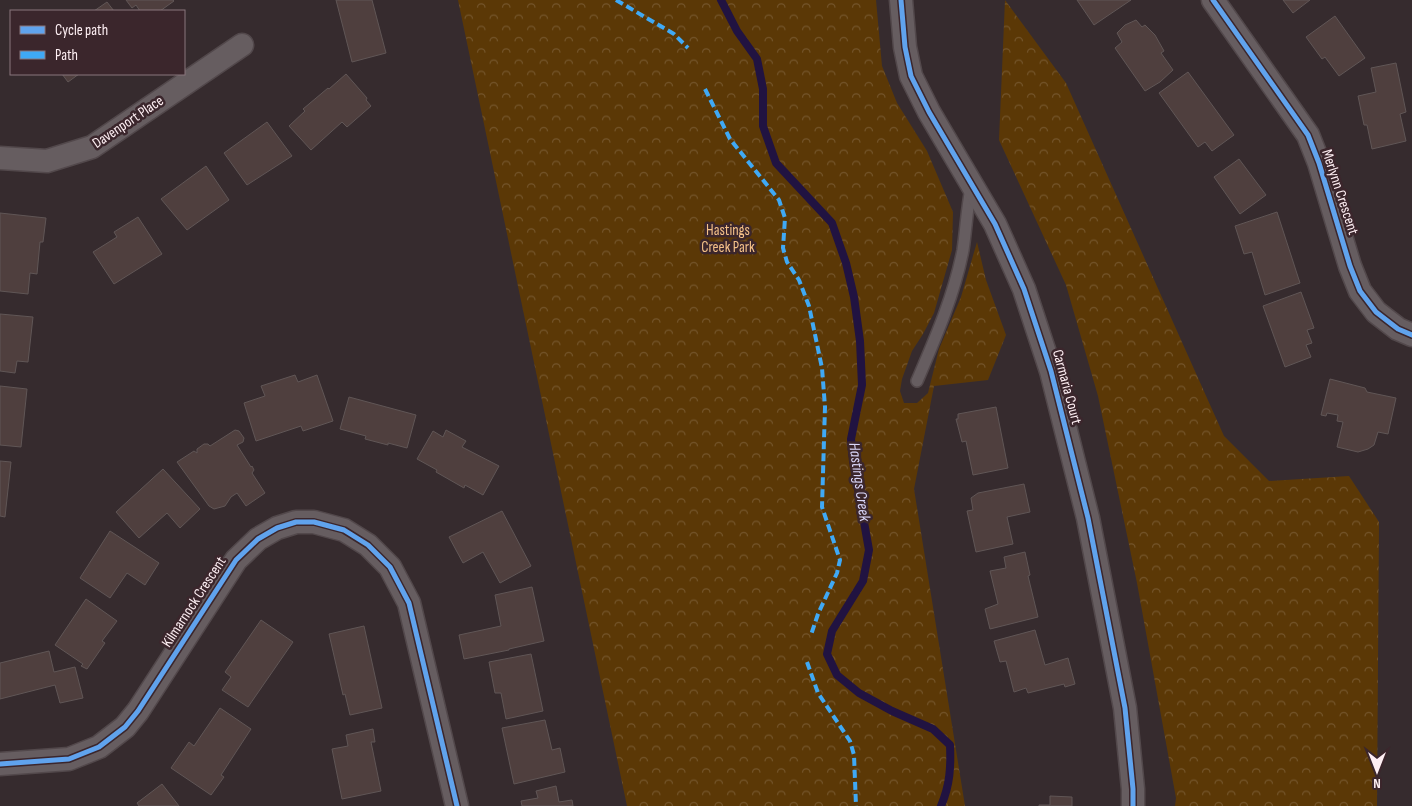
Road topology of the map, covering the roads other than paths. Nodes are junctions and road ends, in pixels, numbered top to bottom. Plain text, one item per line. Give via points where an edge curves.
1 (901, 0) edge
2 (1213, 0) edge
3 (242, 45) dead end
4 (0, 158) edge
5 (971, 184) junction
6 (1412, 335) edge
7 (917, 381) dead end
8 (0, 764) edge
9 (457, 806) edge
10 (1133, 806) edge

1 - 5 street, Carmaria Court via 911,76 928,112
2 - 6 street, Merlynn Crescent via 1308,135 1360,292 1376,312
3 - 4 street, Davenport Place via 92,147 47,161
5 - 7 lane via 956,279
5 - 10 street, Carmaria Court via 995,224 1024,289 1053,380 1088,518 1126,708
8 - 9 street, Kilmarnock Crescent via 69,759 99,747 119,732 138,711 236,560 258,539 277,528 296,522 314,522 344,530 368,545 390,567 409,603

